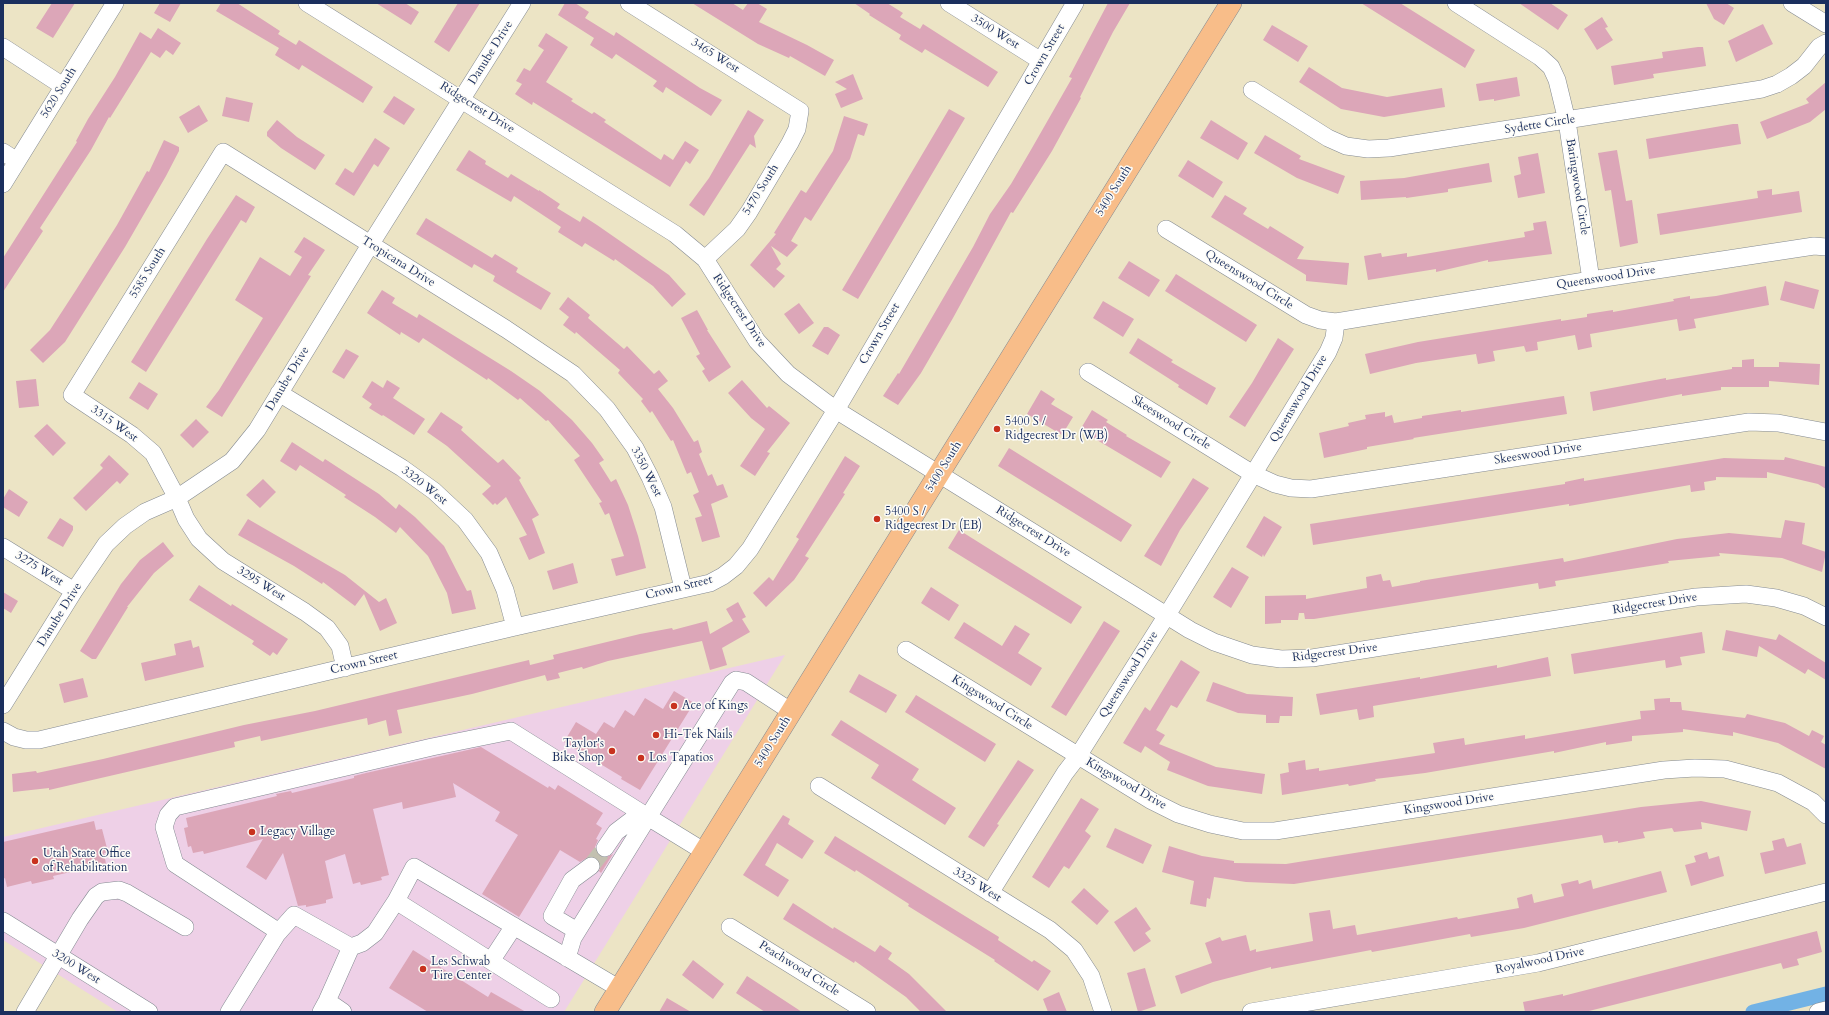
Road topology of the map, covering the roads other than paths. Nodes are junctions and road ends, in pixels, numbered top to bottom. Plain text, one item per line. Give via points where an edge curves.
1 (115, 3) edge
2 (307, 3) edge
3 (522, 3) edge
4 (629, 3) edge
5 (949, 3) edge
6 (1075, 3) edge
7 (1231, 3) edge
8 (1456, 3) edge
9 (1792, 3) edge
10 (1826, 24) edge
11 (1826, 43) edge
12 (3, 47) edge
13 (1041, 61) junction
14 (63, 86) junction
15 (1252, 90) dead end
16 (462, 99) junction
17 (800, 111) joint
18 (1567, 121) junction
19 (223, 152) joint
20 (10, 156) edge
21 (3, 184) edge
22 (1166, 229) dead end
23 (370, 244) junction
24 (1826, 246) edge
25 (705, 259) junction
26 (1590, 280) junction
27 (1336, 322) junction
28 (1088, 372) dead end
29 (573, 374) joint
30 (279, 393) junction
31 (72, 395) joint
32 (836, 410) junction
33 (1826, 432) edge
34 (940, 474) junction
35 (1253, 474) junction
36 (177, 498) junction
37 (3, 547) edge
38 (683, 588) junction
39 (74, 591) junction
40 (1167, 615) junction
41 (1826, 617) edge
42 (515, 627) junction
43 (906, 650) dead end
44 (345, 668) junction
45 (3, 705) edge
46 (792, 712) junction
47 (3, 730) edge
48 (1078, 756) junction
49 (819, 786) dead end
50 (1826, 814) edge
51 (644, 815) junction
52 (605, 848) tunnel mouth
53 (705, 852) junction
54 (591, 866) tunnel mouth
55 (1826, 892) edge
56 (990, 893) junction
57 (396, 901) junction
58 (3, 922) edge
59 (514, 926) junction
60 (185, 927) dead end
61 (730, 927) dead end
62 (577, 931) junction
63 (279, 932) junction
64 (351, 947) junction
65 (58, 956) junction
66 (567, 958) junction
67 (491, 961) junction
68 (620, 989) junction
69 (551, 999) dead end
70 (324, 1007) edge
71 (1826, 1010) edge
72 (25, 1012) edge
73 (149, 1012) edge
74 (229, 1012) edge
75 (343, 1012) edge
76 (605, 1012) edge
77 (867, 1012) edge
78 (1103, 1012) edge
79 (1251, 1012) edge
80 (1818, 1012) edge

1 - 14 street, 5620 South
2 - 16 street, Ridgecrest Drive
3 - 16 street, Danube Drive
4 - 17 street, 3465 West
5 - 13 street, 3500 West
6 - 13 street, Crown Street
7 - 34 main road, 5400 South
8 - 18 street, Baringwood Circle via 1525,45 1551,67 1557,80
9 - 10 street
11 - 18 street, Sydette Circle via 1791,76 1762,89
12 - 14 street
13 - 32 street, Crown Street
14 - 20 street, 5620 South
15 - 18 street, Sydette Circle via 1328,138 1346,146 1368,150
16 - 23 street, Danube Drive
16 - 25 street, Ridgecrest Drive via 675,234
17 - 25 street, 5470 South via 797,128 790,143 749,212 737,229
18 - 26 street, Baringwood Circle
19 - 23 street, Tropicana Drive
19 - 31 street, 5585 South
20 - 21 street, 5620 South
22 - 27 street, Queenswood Circle via 1306,315
23 - 29 street, Tropicana Drive via 512,332
23 - 30 street, Danube Drive
24 - 26 street, Queenswood Drive
25 - 32 street, Ridgecrest Drive via 757,341 788,374
26 - 27 street, Queenswood Drive
27 - 35 street, Queenswood Drive via 1334,338 1328,352
28 - 35 street, Skeeswood Circle
29 - 38 street, 3350 West via 607,409 635,448 650,477 663,507
30 - 36 street, Danube Drive via 257,430 232,462
30 - 42 street, 3320 West via 402,468 434,490 465,520 489,553 505,590
31 - 36 street, 3315 West via 132,435 153,453
32 - 34 street, Ridgecrest Drive
32 - 38 street, Crown Street via 750,548 736,566 710,583
33 - 35 street, Skeeswood Drive via 1778,423 1750,422 1311,489 1275,484
34 - 40 street, Ridgecrest Drive
34 - 46 main road, 5400 South
35 - 40 street, Queenswood Drive
36 - 39 street, Danube Drive via 146,512 125,526 106,544
36 - 44 street, 3295 West via 198,540 223,561 327,628 340,646
37 - 39 street, 3275 West
38 - 42 street, Crown Street
39 - 45 street, Danube Drive
40 - 41 street, Ridgecrest Drive via 1190,630 1233,650 1252,656 1281,659 1312,658 1696,597 1746,594 1776,598 1804,606
40 - 48 street, Queenswood Drive
42 - 44 street, Crown Street
43 - 48 street, Kingswood Circle
44 - 47 street, Crown Street via 39,740 14,737
46 - 51 street via 746,682 736,680
46 - 53 main road, 5400 South
48 - 50 street, Kingswood Drive via 1152,802 1178,814 1243,831 1275,831 1664,770 1695,768 1725,769 1778,783 1813,802
48 - 56 street, Queenswood Drive via 1064,773
49 - 56 street, 3325 West
51 - 52 street via 616,832
51 - 53 street
51 - 62 street
51 - 63 street via 512,731 175,807 164,827 175,864
53 - 68 main road, 5400 South
54 - 62 street via 572,880 552,916
55 - 79 street, Royalwood Drive via 1538,963
56 - 78 street, 3325 West via 1050,930 1074,950 1091,976
57 - 59 street via 414,867
57 - 64 street via 375,933 362,943
57 - 67 street
58 - 65 street, 3200 West
59 - 66 street
59 - 67 street
60 - 65 street via 127,893 110,890 96,896
61 - 77 street, Peachwood Circle
62 - 66 street
63 - 64 street via 294,915
63 - 74 street
64 - 70 street
65 - 72 street
65 - 73 street, 3200 West
66 - 68 street
67 - 69 street
68 - 76 main road, 5400 South
70 - 75 street
71 - 80 street

